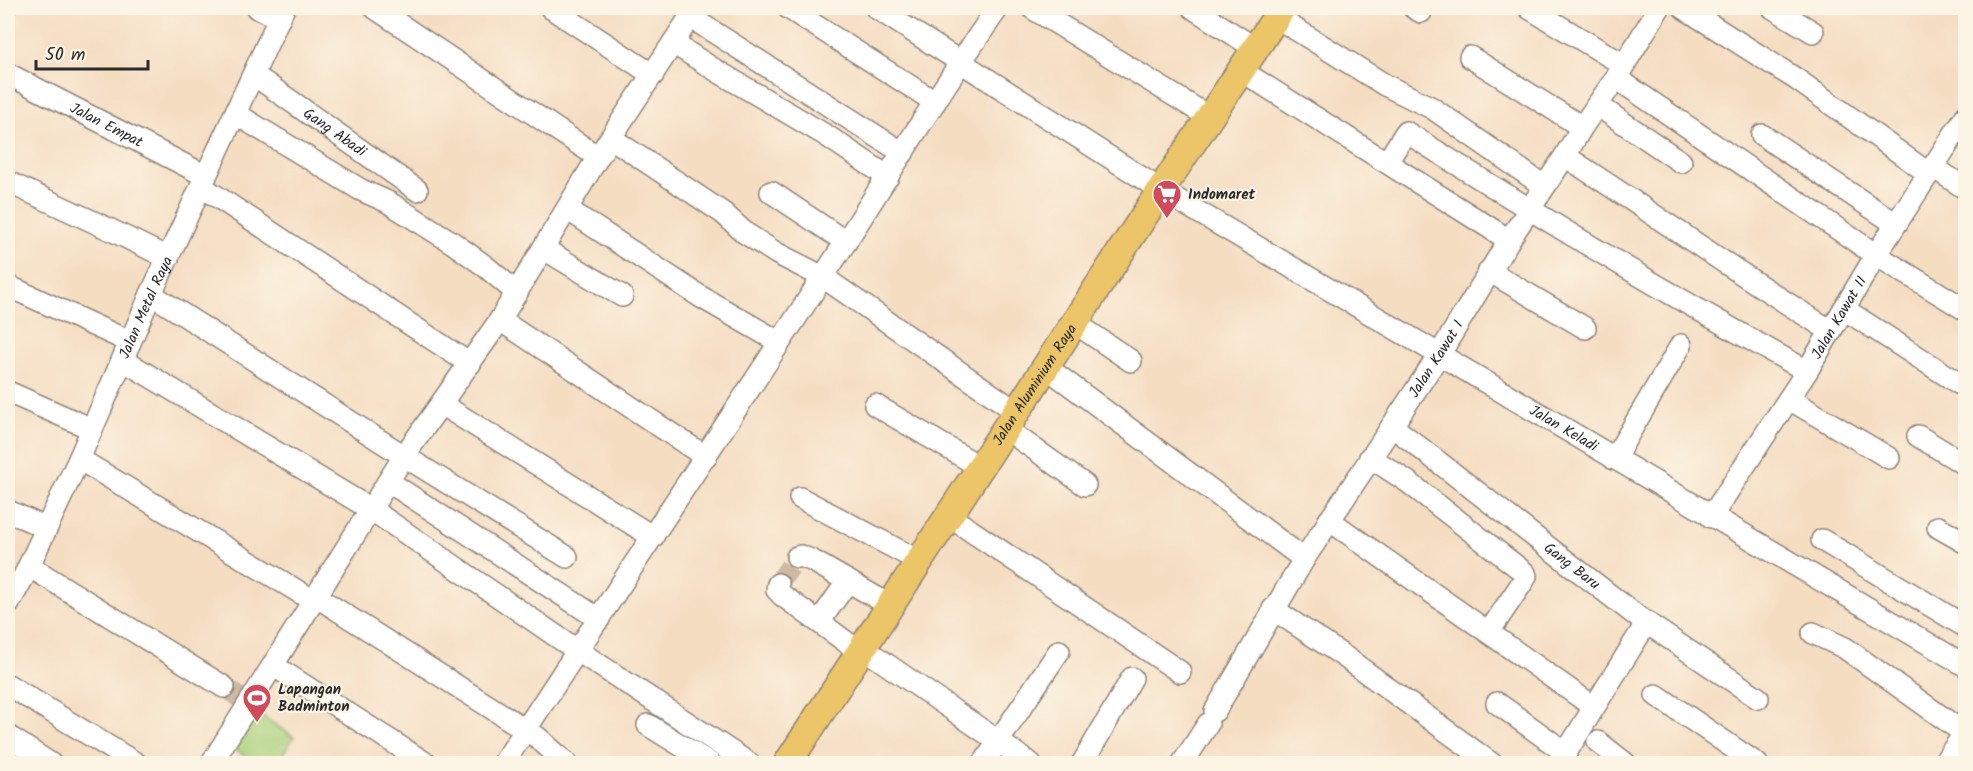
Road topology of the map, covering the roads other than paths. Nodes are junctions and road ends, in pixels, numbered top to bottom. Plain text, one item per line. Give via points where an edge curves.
1 (257, 8) edge
2 (375, 8) edge
3 (551, 8) edge
4 (788, 8) edge
5 (876, 8) edge
6 (998, 8) edge
7 (1032, 8) edge
8 (1193, 8) edge
9 (1529, 8) edge
10 (1659, 8) edge
11 (1684, 8) edge
12 (1773, 8) edge
13 (693, 12) edge
14 (1279, 12) edge
15 (282, 13) edge
16 (1813, 32) dead end
17 (673, 43) junction
18 (1256, 49) junction
19 (1470, 57) dead end
20 (959, 62) junction
21 (1620, 71) junction
22 (1240, 72) junction
23 (8, 74) edge
24 (254, 75) junction
25 (653, 75) junction
26 (935, 102) junction
27 (1597, 105) junction
28 (236, 114) junction
29 (1965, 116) edge
30 (1209, 117) junction
31 (1582, 126) junction
32 (1762, 135) dead end
33 (610, 138) junction
34 (903, 153) junction
35 (1564, 156) junction
36 (598, 157) junction
37 (1387, 162) junction
38 (1681, 162) dead end
39 (382, 166) junction
40 (1930, 170) junction
41 (888, 177) junction
42 (203, 181) junction
43 (8, 182) edge
44 (1544, 186) junction
45 (1965, 189) edge
46 (417, 190) dead end
47 (1161, 190) junction
48 (367, 192) junction
49 (771, 192) dead end
50 (567, 209) junction
51 (1529, 211) junction
52 (1896, 224) junction
53 (1509, 240) junction
54 (846, 242) junction
55 (544, 249) junction
56 (1876, 255) junction
57 (168, 258) junction
58 (1489, 271) junction
59 (823, 277) junction
60 (8, 286) edge
61 (517, 293) junction
62 (151, 294) junction
63 (622, 296) dead end
64 (1844, 309) junction
65 (1965, 310) edge
66 (500, 320) junction
67 (1075, 323) junction
68 (1585, 328) dead end
69 (1831, 331) junction
70 (779, 342) junction
71 (1682, 345) dead end
72 (127, 351) junction
73 (1439, 355) junction
74 (1131, 362) dead end
75 (470, 364) junction
76 (1046, 367) junction
77 (1807, 371) junction
78 (1965, 388) edge
79 (8, 392) edge
80 (1789, 399) junction
81 (441, 404) junction
82 (874, 405) dead end
83 (1012, 420) junction
84 (1392, 426) junction
85 (92, 429) junction
86 (1918, 436) dead end
87 (404, 456) junction
88 (1370, 457) junction
89 (706, 458) junction
90 (1889, 458) dead end
91 (79, 459) junction
92 (1614, 459) junction
93 (1965, 465) edge
94 (982, 468) junction
95 (388, 482) junction
96 (1085, 485) dead end
97 (800, 498) dead end
98 (372, 510) junction
99 (8, 511) edge
100 (949, 516) junction
101 (1711, 517) junction
102 (1329, 520) junction
103 (1938, 527) dead end
104 (46, 528) junction
105 (652, 537) junction
106 (1822, 540) dead end
107 (1965, 543) edge
108 (567, 557) dead end
109 (797, 558) dead end
110 (1304, 560) junction
111 (921, 562) junction
112 (29, 566) junction
113 (1878, 575) junction
114 (848, 581) junction
115 (778, 584) dead end
116 (9, 599) edge
117 (316, 599) junction
118 (1860, 604) junction
119 (891, 606) junction
120 (1273, 609) junction
121 (599, 619) junction
122 (819, 622) junction
123 (1647, 622) junction
124 (1957, 622) edge
125 (1489, 632) junction
126 (1813, 633) dead end
127 (1930, 645) junction
128 (862, 650) junction
129 (578, 651) junction
130 (1059, 651) dead end
131 (274, 666) junction
132 (1965, 666) edge
133 (1180, 672) dead end
134 (1132, 678) dead end
135 (8, 685) edge
136 (224, 687) tunnel mouth
137 (1656, 695) dead end
138 (1758, 698) dead end
139 (1497, 703) dead end
140 (1594, 707) junction
141 (648, 725) dead end
142 (525, 730) junction
143 (1965, 732) edge
144 (8, 736) edge
145 (998, 741) junction
146 (1598, 742) dead end
147 (1562, 758) edge
148 (51, 764) edge
149 (137, 764) edge
150 (211, 764) edge
151 (427, 764) edge
152 (503, 764) edge
153 (567, 764) edge
154 (711, 764) edge
155 (750, 764) edge
156 (787, 764) edge
157 (983, 764) edge
158 (1031, 764) edge
159 (1082, 764) edge
160 (1182, 764) edge
161 (1492, 764) edge
162 (1626, 764) edge
163 (1757, 764) edge
164 (1943, 764) edge

1 - 15 street
2 - 36 street
3 - 25 street
4 - 26 street
5 - 20 street, Jalan Keladi
6 - 20 street
7 - 30 street
8 - 18 street
9 - 21 street
10 - 21 street, Jalan Kawat I
11 - 40 street
12 - 16 street
13 - 17 street
13 - 34 street
14 - 18 main road, Jalan Aluminium Raya
14 - 44 street via 1385,85 1432,108
15 - 24 street, Jalan Metal Raya
17 - 25 street
17 - 41 street
18 - 22 main road, Jalan Aluminium Raya
19 - 31 street
20 - 26 street
20 - 47 street, Jalan Keladi
21 - 27 street, Jalan Kawat I
21 - 56 street
22 - 30 main road, Jalan Aluminium Raya
22 - 37 street
23 - 42 street, Jalan Empat
24 - 28 street, Jalan Metal Raya
24 - 39 street, Gang Abadi
25 - 33 street
26 - 34 street
27 - 31 street, Jalan Kawat I
27 - 38 street
28 - 42 street, Jalan Metal Raya
28 - 48 street
29 - 40 street, Jalan Kawat II
30 - 47 main road, Jalan Aluminium Raya
31 - 35 street, Jalan Kawat I
32 - 52 street
33 - 36 street
33 - 59 street via 776,253
34 - 41 street
35 - 44 street, Jalan Kawat I
35 - 69 street
36 - 50 street
37 - 51 street via 1406,132
37 - 53 street
39 - 46 street, Gang Abadi
39 - 48 street
40 - 45 street
40 - 52 street, Jalan Kawat II
41 - 54 street
42 - 57 street, Jalan Metal Raya
42 - 75 street, Jalan Empat
43 - 57 street
44 - 51 street, Jalan Kawat I
47 - 67 main road, Jalan Aluminium Raya
47 - 73 street, Jalan Keladi
48 - 61 street via 453,243
49 - 54 street
50 - 55 street
50 - 70 street via 701,297
51 - 53 street, Jalan Kawat I
51 - 77 street
52 - 56 street, Jalan Kawat II
53 - 58 street, Jalan Kawat I
54 - 59 street
55 - 61 street
55 - 63 street
56 - 64 street, Jalan Kawat II
56 - 65 street
57 - 62 street, Jalan Metal Raya
58 - 68 street
58 - 73 street, Jalan Kawat I
59 - 70 street
59 - 83 street
60 - 72 street
61 - 66 street
62 - 72 street, Jalan Metal Raya
62 - 87 street
64 - 69 street, Jalan Kawat II
64 - 78 street
66 - 75 street
66 - 89 street
67 - 74 street
67 - 76 main road, Jalan Aluminium Raya
69 - 77 street, Jalan Kawat II
70 - 89 street
71 - 92 street
72 - 85 street, Jalan Metal Raya
72 - 98 street
73 - 84 street, Jalan Kawat I
73 - 92 street, Jalan Keladi
75 - 81 street
76 - 83 main road, Jalan Aluminium Raya
76 - 110 street
77 - 80 street, Jalan Kawat II
79 - 85 street
80 - 90 street
80 - 101 street, Jalan Kawat II
81 - 87 street
81 - 105 street
82 - 94 street
83 - 94 main road, Jalan Aluminium Raya
83 - 96 street
84 - 88 street, Jalan Kawat I
84 - 123 street, Gang Baru
85 - 91 street, Jalan Metal Raya
86 - 93 street
87 - 95 street
87 - 108 street
88 - 102 street, Jalan Kawat I
88 - 125 street via 1525,573
89 - 105 street
91 - 104 street, Jalan Metal Raya
91 - 117 street
92 - 101 street, Jalan Keladi
94 - 100 main road, Jalan Aluminium Raya
95 - 98 street
95 - 121 street
97 - 111 street
98 - 117 street
98 - 129 street
99 - 104 street
100 - 111 main road, Jalan Aluminium Raya
100 - 133 street
101 - 118 street, Jalan Keladi
102 - 110 street, Jalan Kawat I
102 - 125 street
103 - 107 street
104 - 112 street, Jalan Metal Raya
105 - 121 street
106 - 113 street
109 - 114 street via 813,561
110 - 120 street, Jalan Kawat I
111 - 119 main road, Jalan Aluminium Raya
112 - 116 street, Jalan Metal Raya
112 - 136 street
113 - 118 street
113 - 124 street
114 - 119 street
114 - 122 street
115 - 122 street via 778,592
117 - 131 street
117 - 142 street
118 - 127 street, Jalan Keladi
119 - 128 main road, Jalan Aluminium Raya
120 - 160 street, Jalan Kawat I
120 - 161 street
121 - 129 street
122 - 128 street
123 - 138 street, Gang Baru
123 - 140 street
124 - 127 street
125 - 140 street
126 - 143 street via 1845,648
127 - 132 street, Jalan Keladi
128 - 145 street
128 - 156 main road, Jalan Aluminium Raya
129 - 142 street
129 - 155 street
130 - 145 street
131 - 150 street via 247,701
131 - 151 street
134 - 159 street
135 - 149 street
137 - 163 street
139 - 147 street
140 - 147 street
141 - 154 street
142 - 152 street
142 - 153 street
143 - 164 street
144 - 148 street
145 - 157 street
145 - 158 street
146 - 162 street

